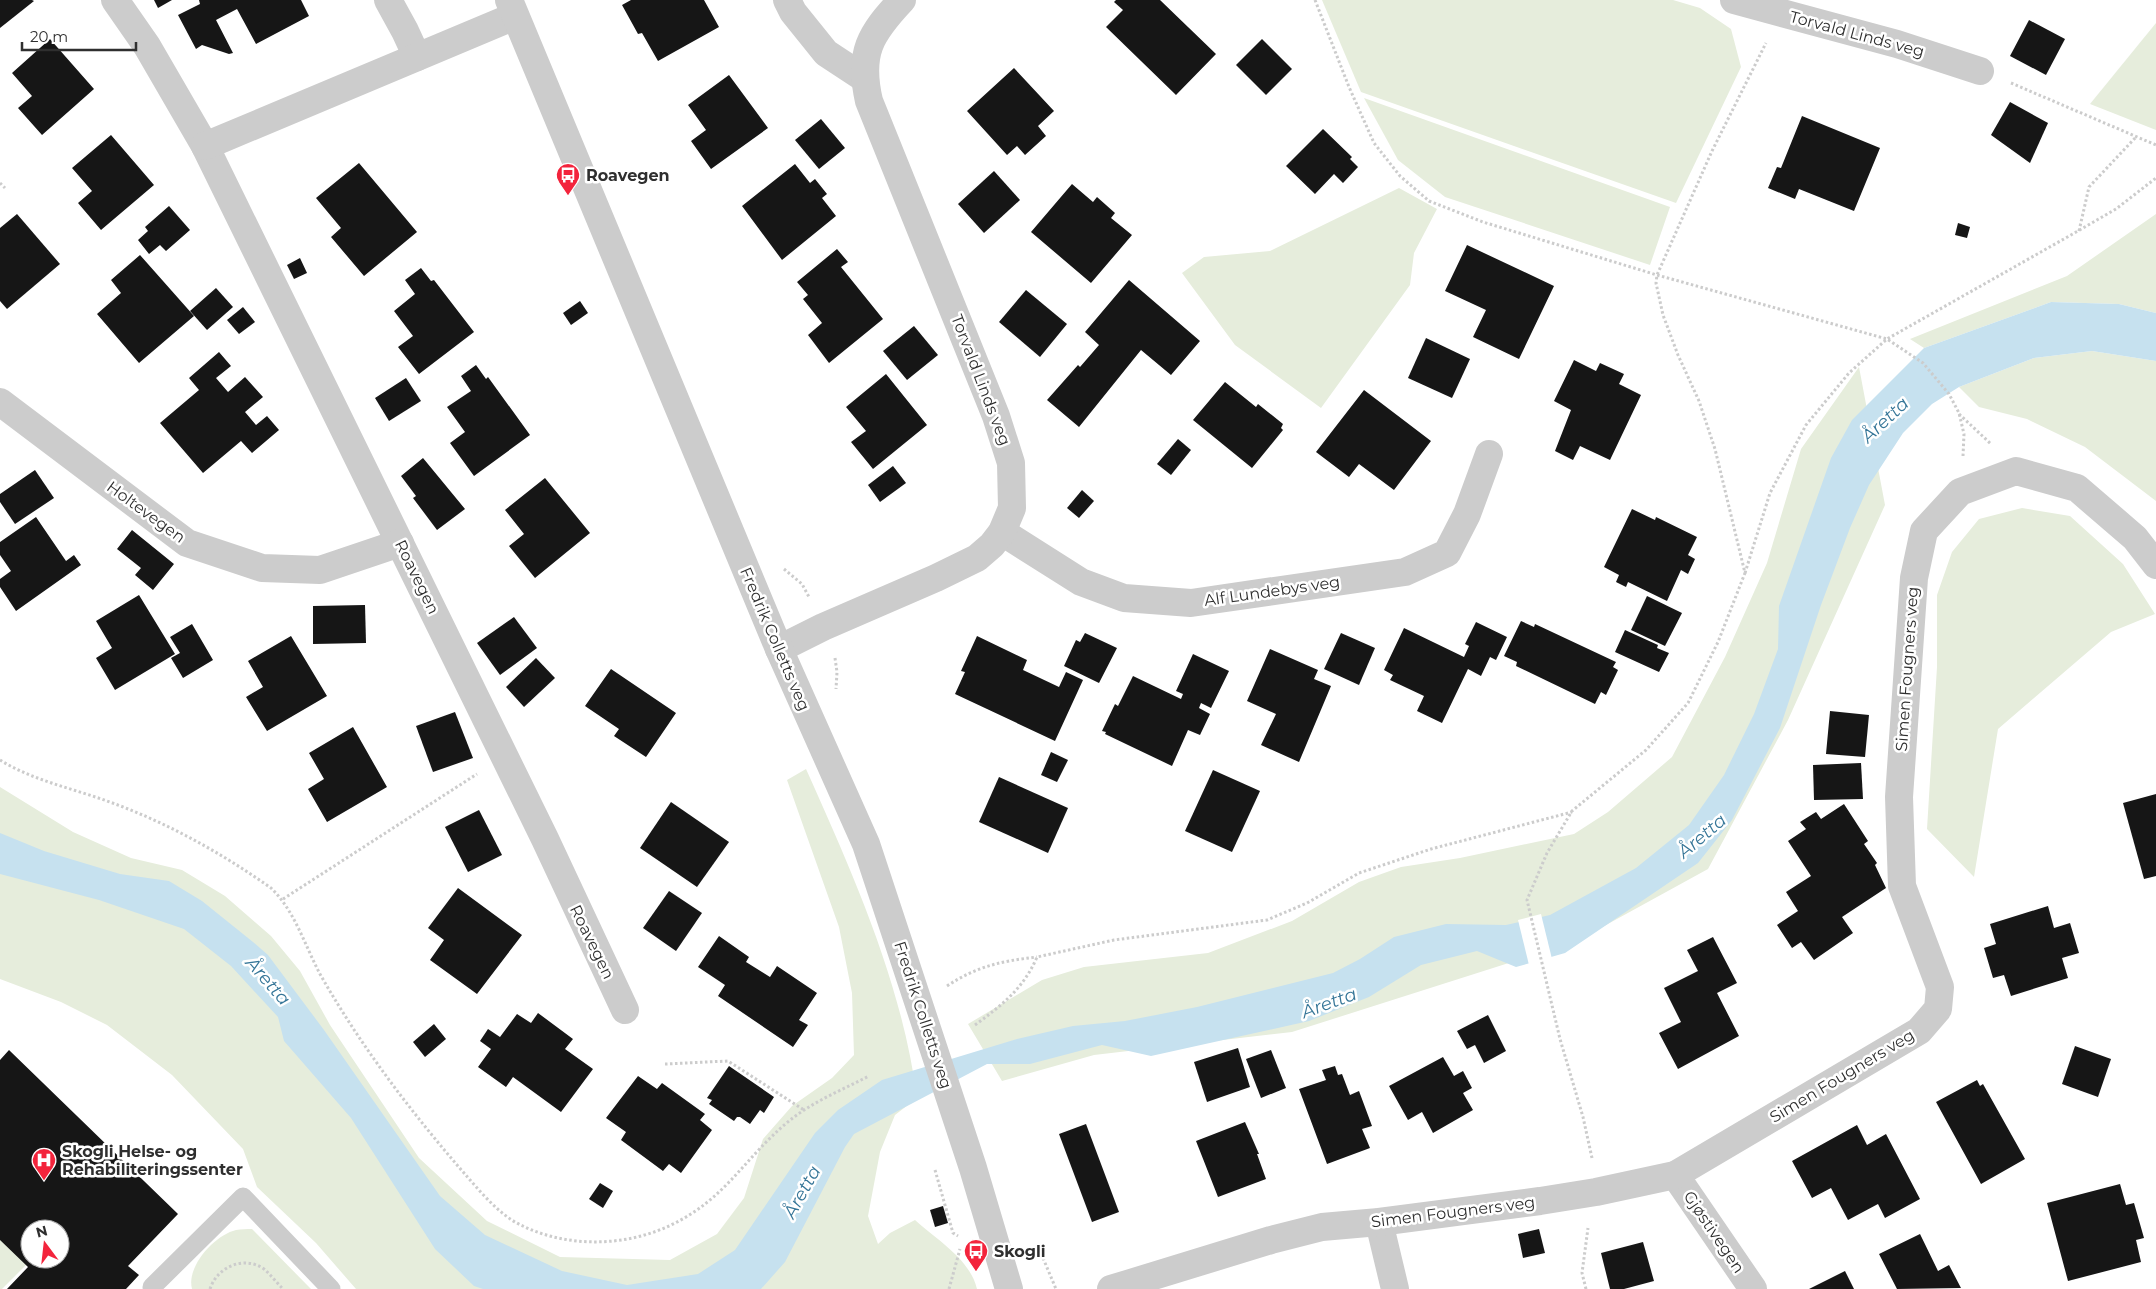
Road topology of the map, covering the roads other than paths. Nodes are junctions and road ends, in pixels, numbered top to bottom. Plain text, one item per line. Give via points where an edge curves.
1 (115, 0) edge
2 (388, 0) edge
3 (788, 0) edge
4 (902, 0) edge
5 (1734, 0) edge
6 (512, 8) edge
7 (416, 57) junction
8 (1980, 71) road end
9 (864, 78) junction
10 (205, 146) junction
11 (0, 402) edge
12 (1489, 454) dead end
13 (1002, 532) junction
14 (400, 543) junction
15 (2156, 565) edge
16 (779, 649) junction
17 (625, 1010) dead end
18 (1675, 1175) junction
19 (1380, 1222) junction
20 (154, 1289) edge
21 (331, 1289) edge
22 (1009, 1289) edge
23 (1111, 1289) edge
24 (1395, 1289) edge
25 (1753, 1289) edge

1 - 10 street, Roavegen via 148,46
2 - 7 street
3 - 9 street via 793,12 826,53
4 - 9 street, Torvald Linds veg via 875,32 866,53
5 - 8 street, Torvald Linds veg via 1897,44
6 - 7 street
6 - 16 street, Fredrik Colletts veg
7 - 10 street
9 - 13 street, Torvald Linds veg via 870,101 996,416 1011,463 1012,508
10 - 14 street, Roavegen
11 - 14 street, Holtevegen via 187,543 262,568 320,570
12 - 13 street, Alf Lundebys veg via 1467,514 1447,553 1405,572 1191,603 1124,598 1081,582
13 - 16 street, Torvald Linds veg via 977,558
14 - 17 street, Roavegen
15 - 18 street, Simen Fougners veg via 2135,538 2078,488 2016,471 1960,492 1924,531 1914,578 1899,797 1902,886 1940,987 1938,1009 1919,1031
16 - 22 street, Fredrik Colletts veg via 866,844 973,1168
18 - 19 street, Simen Fougners veg via 1596,1192
18 - 25 street, Gjøstivegen
19 - 23 street, Simen Fougners veg via 1322,1227
19 - 24 street
20 - 21 lane via 152,1287 243,1196

